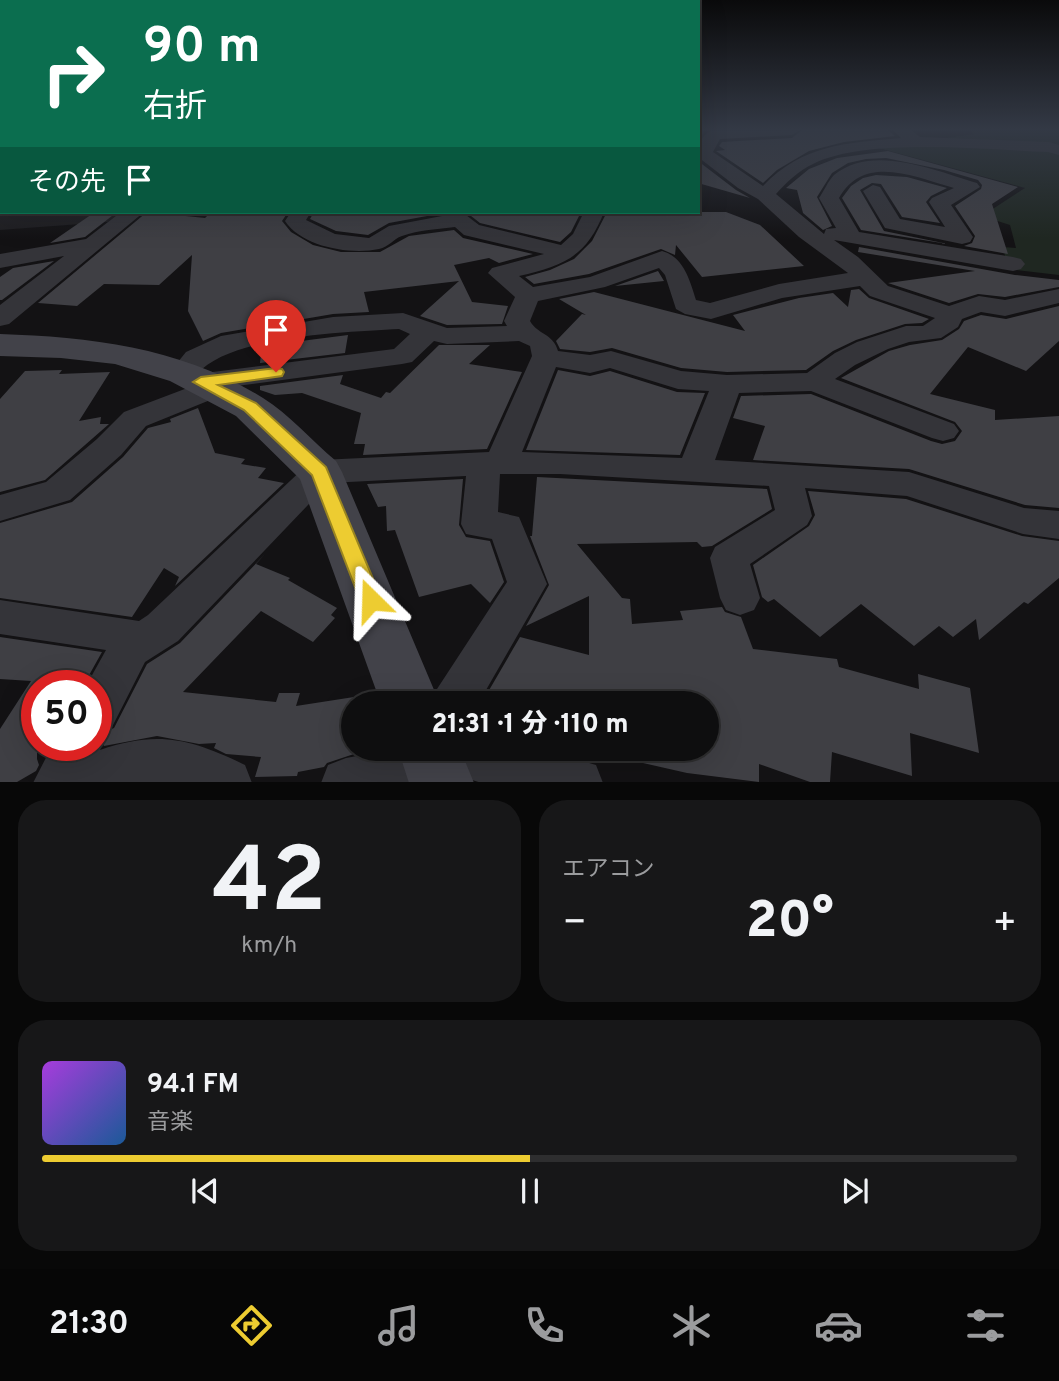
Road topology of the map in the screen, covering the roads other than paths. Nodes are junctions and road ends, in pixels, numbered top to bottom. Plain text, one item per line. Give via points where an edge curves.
1 (726, 166) edge
2 (795, 166) edge
3 (869, 166) edge
4 (894, 166) edge
5 (907, 170) junction
6 (834, 184) junction
7 (873, 191) junction
8 (765, 195) junction
9 (131, 214) edge
10 (300, 214) edge
11 (593, 214) edge
12 (455, 216) edge
13 (807, 232) junction
14 (853, 239) junction
15 (93, 244) junction
16 (562, 252) junction
17 (0, 261) edge
18 (1013, 264) dead end
19 (866, 278) junction
20 (528, 295) junction
21 (1059, 296) edge
22 (950, 315) junction
23 (0, 318) edge
24 (428, 332) junction
25 (524, 333) junction
26 (0, 345) edge
27 (546, 356) junction
28 (200, 381) junction
29 (815, 382) junction
30 (727, 384) junction
31 (943, 431) dead end
32 (492, 463) junction
33 (694, 470) junction
34 (320, 472) junction
35 (781, 475) junction
36 (0, 508) edge
37 (1059, 525) edge
38 (740, 598) dead end
39 (0, 617) edge
40 (145, 641) junction
41 (112, 682) edge
42 (406, 691) edge
43 (461, 691) edge
44 (70, 761) edge
45 (434, 761) edge
46 (443, 761) edge
47 (58, 782) edge
48 (79, 782) edge
49 (227, 782) edge
50 (346, 782) edge
51 (578, 782) edge

1 - 8 street
2 - 8 street
3 - 6 street
4 - 5 street
5 - 7 street
5 - 7 street via 970,187 939,202 962,237 892,224
6 - 7 street
6 - 14 street via 829,198
8 - 13 street
9 - 15 street
10 - 12 street via 295,221 298,226 330,241 377,243 390,233
11 - 16 street via 582,237
12 - 16 street via 472,230
13 - 14 street
13 - 19 street
14 - 18 street
15 - 17 street
15 - 23 street
16 - 20 street via 529,269 500,272
19 - 20 street via 779,291 710,311 685,304 676,273 662,258 618,277
19 - 22 street via 879,291
20 - 25 street via 517,321
21 - 22 street via 1005,308 979,304
22 - 29 street via 949,321 927,334 900,335 849,356
24 - 25 street
24 - 28 street via 402,356
24 - 28 street via 403,321 288,330 231,342 196,358
25 - 27 street via 542,342
26 - 28 main road via 61,346 119,354
27 - 30 street via 590,364 611,359 678,380
27 - 32 street
28 - 34 main road via 250,407
28 - 36 street via 135,419 58,491
29 - 30 street
29 - 31 street
30 - 33 street
32 - 33 street
32 - 34 street
32 - 43 street via 479,524 506,527 527,584
33 - 35 street
34 - 40 street
34 - 42 main road
35 - 37 street via 909,484 1023,521
35 - 38 street via 794,516 729,558
39 - 40 street
40 - 41 street via 130,649
44 - 47 street
45 - 50 street via 395,774
46 - 51 street
48 - 49 street via 132,765 159,762 185,764

